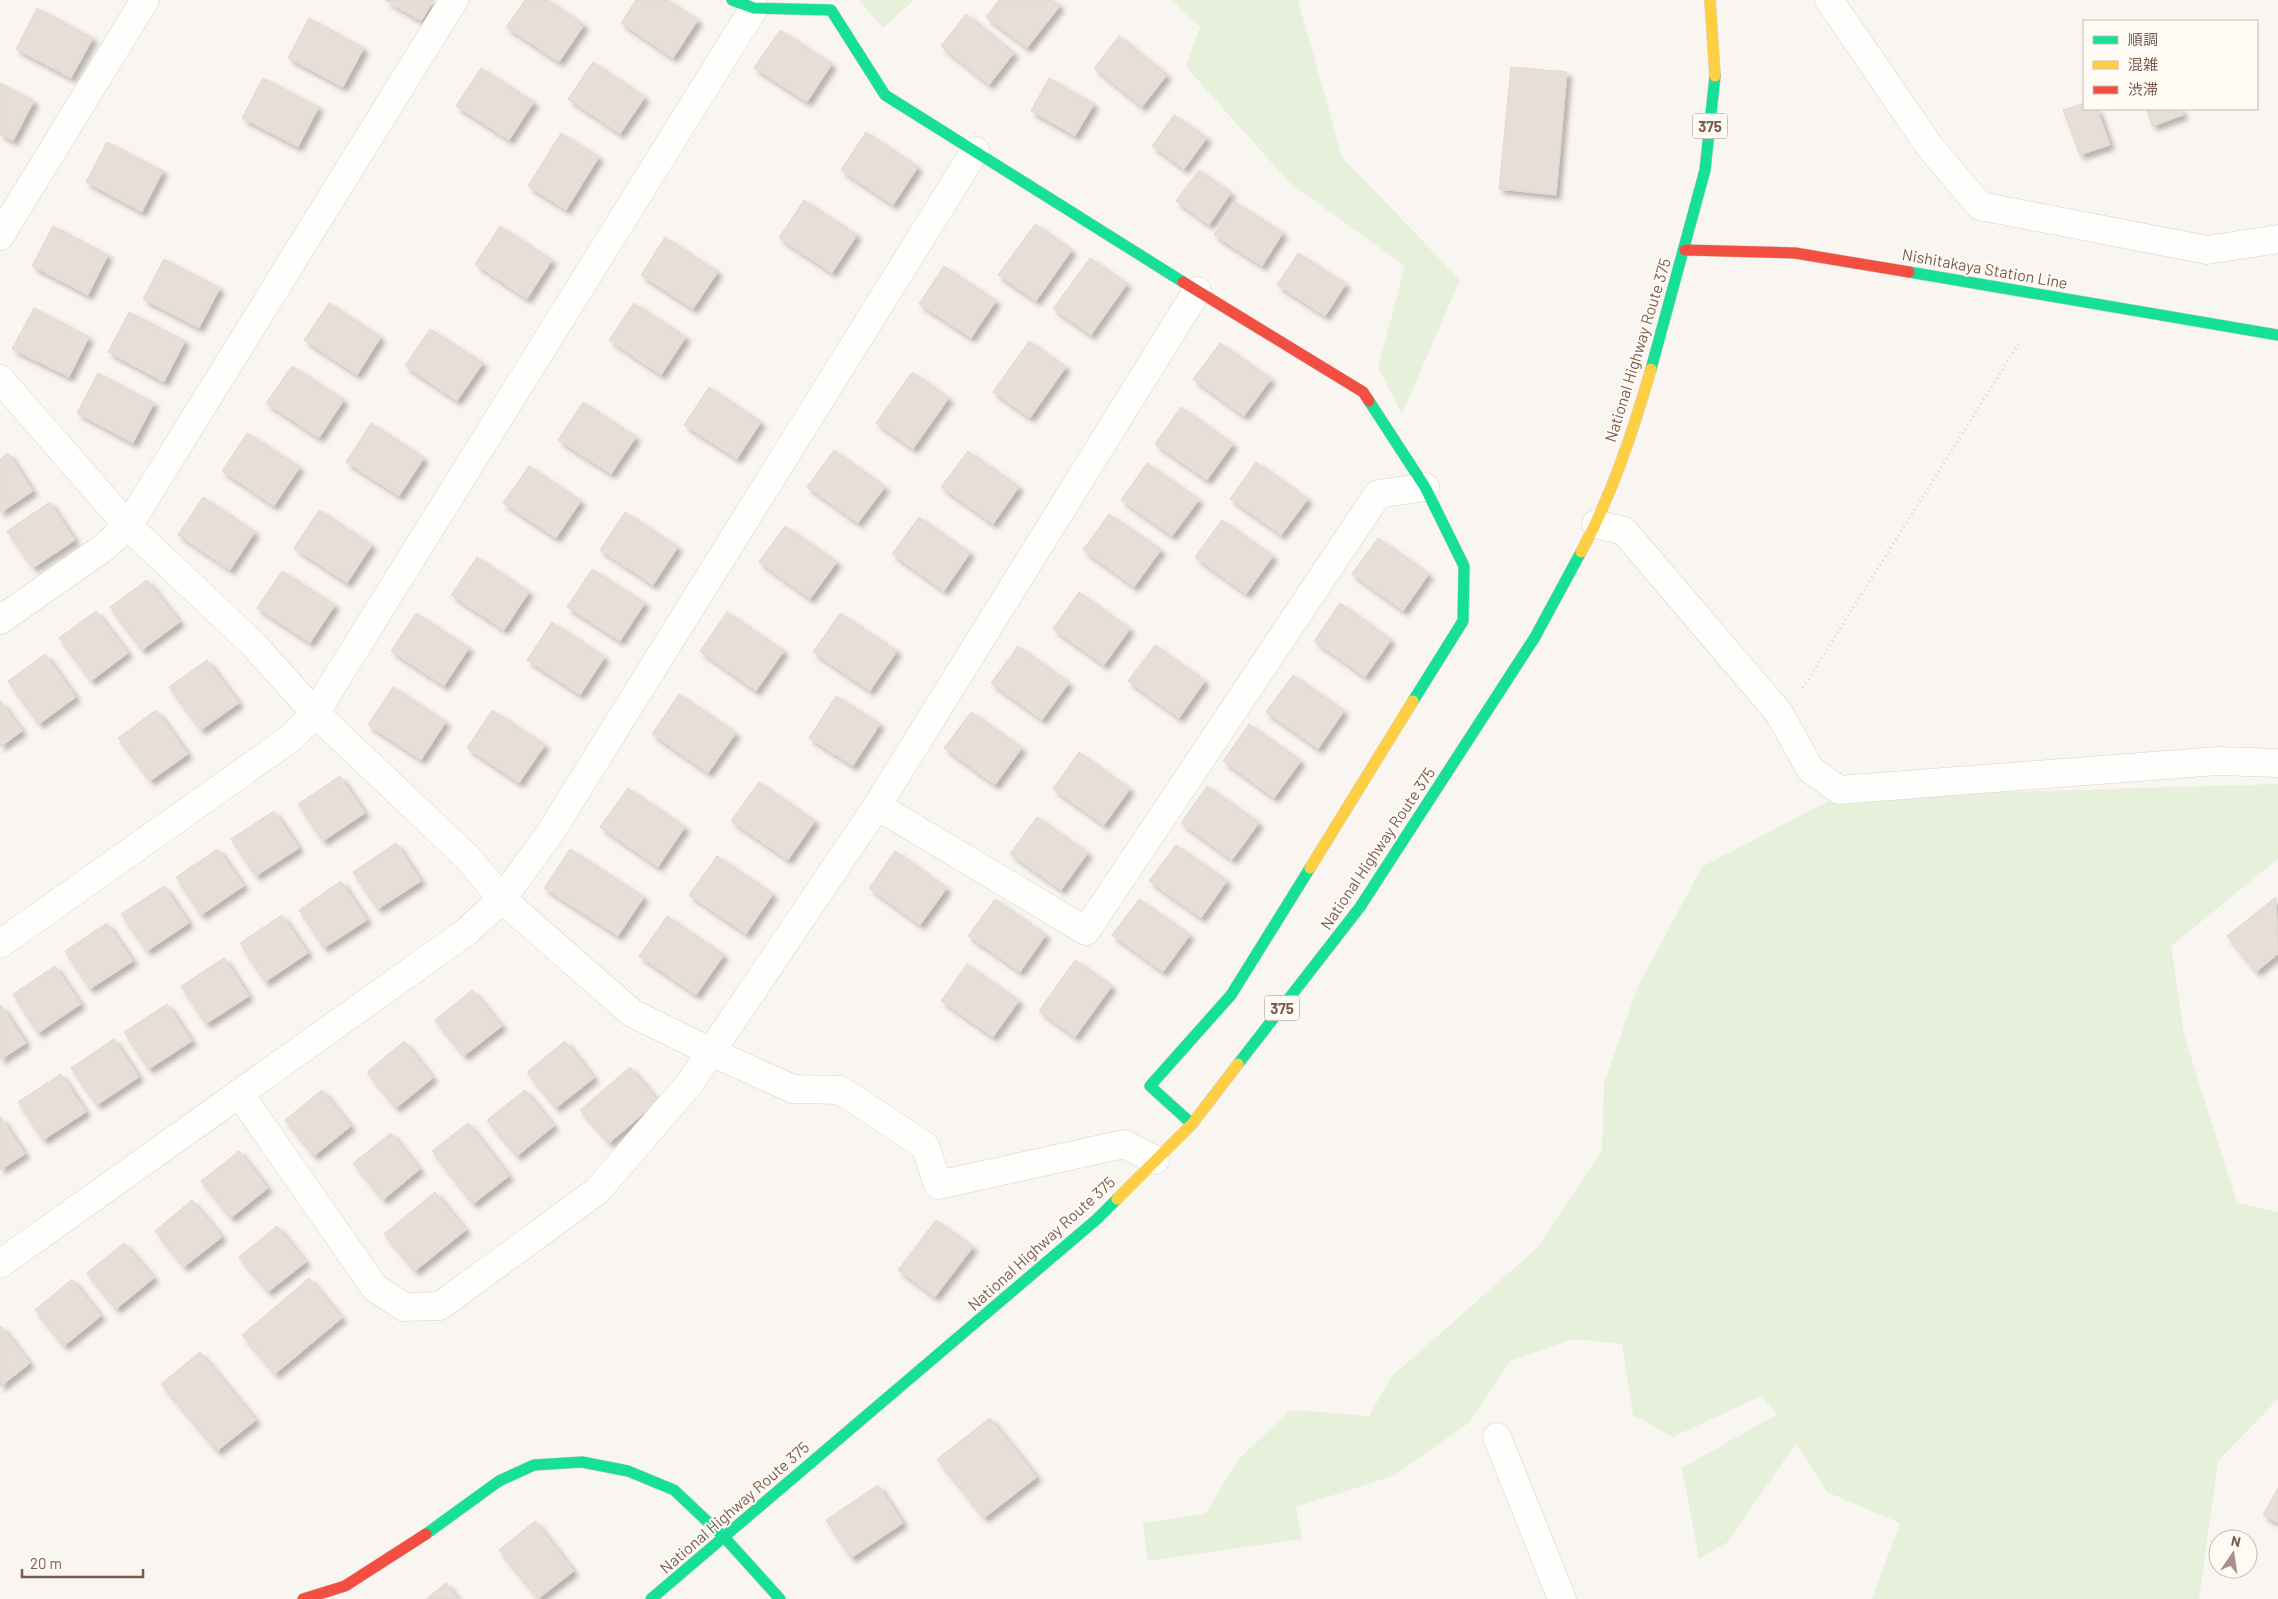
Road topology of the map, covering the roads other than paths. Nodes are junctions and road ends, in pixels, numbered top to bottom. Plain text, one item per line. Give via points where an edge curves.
1 (145, 0) edge
2 (454, 0) edge
3 (1710, 0) edge
4 (1829, 0) edge
5 (743, 4) edge
6 (975, 151) junction
7 (0, 236) edge
8 (2278, 239) edge
9 (1685, 250) junction
10 (1197, 292) junction
11 (2278, 335) edge
12 (0, 379) edge
13 (1424, 486) junction
14 (1596, 524) junction
15 (128, 526) junction
16 (0, 620) edge
17 (315, 713) junction
18 (2278, 763) edge
19 (876, 806) junction
20 (502, 899) junction
21 (0, 944) edge
22 (711, 1052) junction
23 (239, 1093) junction
24 (1192, 1124) junction
25 (1155, 1160) junction
26 (0, 1264) edge
27 (1497, 1437) dead end
28 (724, 1537) junction
29 (303, 1599) edge
30 (651, 1599) edge
31 (780, 1599) edge
32 (1562, 1599) edge

1 - 7 street
2 - 15 street
3 - 9 main road, National Highway Route 375 / 375 via 1715,83 1705,170
4 - 8 street via 1930,147 1980,206 2207,250
5 - 6 main road via 831,10 886,95
5 - 17 street
6 - 10 main road
6 - 20 street via 550,833
9 - 11 main road, Nishitakaya Station Line via 1795,253
9 - 14 main road, National Highway Route 375 / 375 via 1638,415
10 - 13 main road via 1362,392
10 - 19 street
12 - 15 street
13 - 19 street via 1378,494 1086,931
13 - 24 main road via 1464,566 1463,621 1231,994 1150,1086
14 - 18 street via 1624,531 1779,713 1810,769 1838,790 2218,761
14 - 24 main road, National Highway Route 375 / 375 via 1535,637 1360,907
15 - 16 street via 103,548
15 - 17 street via 253,644
17 - 20 street via 467,857
17 - 21 street via 291,738
19 - 22 street
20 - 22 street via 632,1013
20 - 23 street via 466,932
22 - 23 street via 690,1083 597,1191 440,1306 404,1307 375,1288
22 - 25 street via 793,1089 840,1090 925,1146 938,1185 1124,1144
23 - 26 street
24 - 25 main road, National Highway Route 375 / 375
25 - 28 main road, National Highway Route 375 / 375 via 1097,1219
27 - 32 street
28 - 29 main road via 674,1490 628,1471 582,1462 534,1465 499,1481 418,1540 345,1586
28 - 30 main road, National Highway Route 375 / 375
28 - 31 main road

